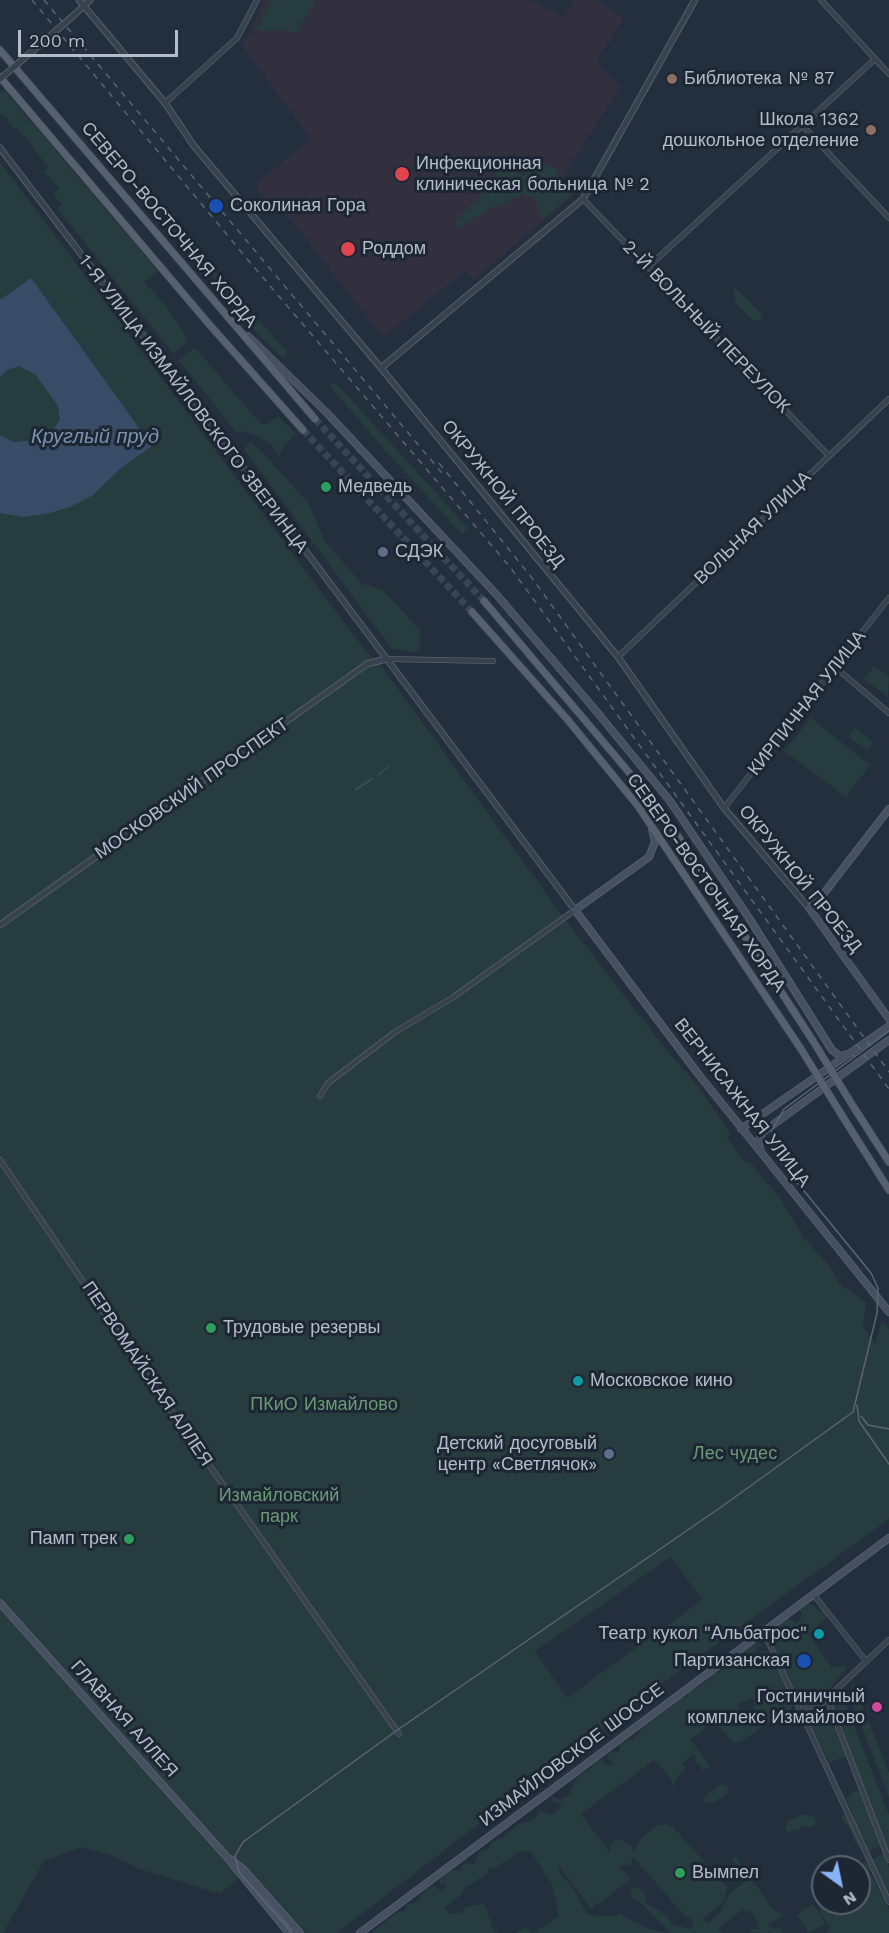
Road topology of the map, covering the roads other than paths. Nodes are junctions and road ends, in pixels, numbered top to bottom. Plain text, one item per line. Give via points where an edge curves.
1 (78, 0) edge
2 (90, 0) edge
3 (257, 0) edge
4 (695, 0) edge
5 (821, 0) edge
6 (83, 6) junction
7 (0, 50) edge
8 (875, 59) junction
9 (889, 74) edge
10 (0, 78) edge
11 (165, 103) junction
12 (802, 125) junction
13 (0, 148) edge
14 (583, 199) junction
15 (889, 218) edge
16 (648, 267) junction
17 (206, 293) junction
18 (381, 368) junction
19 (889, 399) edge
20 (315, 419) tunnel mouth
21 (303, 430) tunnel mouth
22 (829, 456) junction
23 (889, 598) edge
24 (484, 601) tunnel mouth
25 (472, 612) tunnel mouth
26 (618, 657) junction
27 (386, 659) junction
28 (494, 661) dead end
29 (835, 667) junction
30 (889, 713) edge
31 (724, 808) junction
32 (889, 809) edge
33 (648, 820) junction
34 (809, 908) junction
35 (575, 910) junction
36 (0, 925) edge
37 (889, 1019) edge
38 (889, 1026) edge
39 (889, 1040) edge
40 (851, 1053) junction
41 (320, 1096) dead end
42 (741, 1129) junction
43 (761, 1154) junction
44 (0, 1160) edge
45 (889, 1162) edge
46 (889, 1190) edge
47 (889, 1312) edge
48 (889, 1538) edge
49 (813, 1594) junction
50 (0, 1603) edge
51 (761, 1632) junction
52 (889, 1640) edge
53 (866, 1661) junction
54 (827, 1698) junction
55 (800, 1710) junction
56 (399, 1734) dead end
57 (225, 1855) junction
58 (889, 1860) edge
59 (889, 1902) edge
60 (288, 1933) edge
61 (300, 1933) edge
62 (360, 1933) edge

1 - 6 street, ОКРУЖНОЙ ПРОЕЗД
2 - 6 street
3 - 11 street via 237,38
4 - 14 street
5 - 8 street
6 - 10 street, bridge
6 - 11 street, ОКРУЖНОЙ ПРОЕЗД
7 - 17 main road, СЕВЕРО-ВОСТОЧНАЯ ХОРДА
8 - 9 street
8 - 12 street
10 - 21 main road, СЕВЕРО-ВОСТОЧНАЯ ХОРДА
11 - 18 street, ОКРУЖНОЙ ПРОЕЗД via 194,146
12 - 15 street
12 - 16 street
13 - 27 street, 1-Я УЛИЦА ИЗМАЙЛОВСКОГО ЗВЕРИНЦА
14 - 16 street, 2-Й ВОЛЬНЫЙ ПЕРЕУЛОК
14 - 18 street
16 - 22 street, 2-Й ВОЛЬНЫЙ ПЕРЕУЛОК
17 - 20 main road, СЕВЕРО-ВОСТОЧНАЯ ХОРДА
17 - 40 main road via 331,418 488,585 592,706 680,816 831,1050 840,1056
18 - 26 street, ОКРУЖНОЙ ПРОЕЗД
19 - 22 street, ВОЛЬНАЯ УЛИЦА
22 - 26 street, ВОЛЬНАЯ УЛИЦА
23 - 29 street, КИРПИЧНАЯ УЛИЦА
24 - 45 main road, СЕВЕРО-ВОСТОЧНАЯ ХОРДА, bridge via 649,796 707,877
25 - 33 main road, СЕВЕРО-ВОСТОЧНАЯ ХОРДА via 567,719
26 - 31 street, ОКРУЖНОЙ ПРОЕЗД
27 - 28 street
27 - 35 street, 1-Я УЛИЦА ИЗМАЙЛОВСКОГО ЗВЕРИНЦА
27 - 36 street, МОСКОВСКИЙ ПРОСПЕКТ via 367,664
29 - 30 street
29 - 31 street, КИРПИЧНАЯ УЛИЦА
31 - 34 street, ОКРУЖНОЙ ПРОЕЗД
32 - 34 main road
33 - 35 main road via 655,842 649,857
33 - 46 main road, СЕВЕРО-ВОСТОЧНАЯ ХОРДА, bridge via 801,1049
34 - 37 main road, ОКРУЖНОЙ ПРОЕЗД
35 - 41 street via 452,998 395,1032 328,1083
35 - 42 main road, ВЕРНИСАЖНАЯ УЛИЦА
38 - 40 main road
39 - 43 main road via 763,1132 759,1140
40 - 42 main road
42 - 43 main road, ВЕРНИСАЖНАЯ УЛИЦА
43 - 47 main road, ВЕРНИСАЖНАЯ УЛИЦА
44 - 56 street, ПЕРВОМАЙСКАЯ АЛЛЕЯ
48 - 49 main road, ИЗМАЙЛОВСКОЕ ШОССЕ
49 - 51 main road, ИЗМАЙЛОВСКОЕ ШОССЕ
49 - 53 street
50 - 57 main road, ГЛАВНАЯ АЛЛЕЯ
51 - 55 street
51 - 62 main road, ИЗМАЙЛОВСКОЕ ШОССЕ
52 - 53 street
53 - 54 street
54 - 55 street
54 - 58 street
55 - 59 street
57 - 60 main road, ГЛАВНАЯ АЛЛЕЯ
57 - 61 main road, ГЛАВНАЯ АЛЛЕЯ via 244,1870

